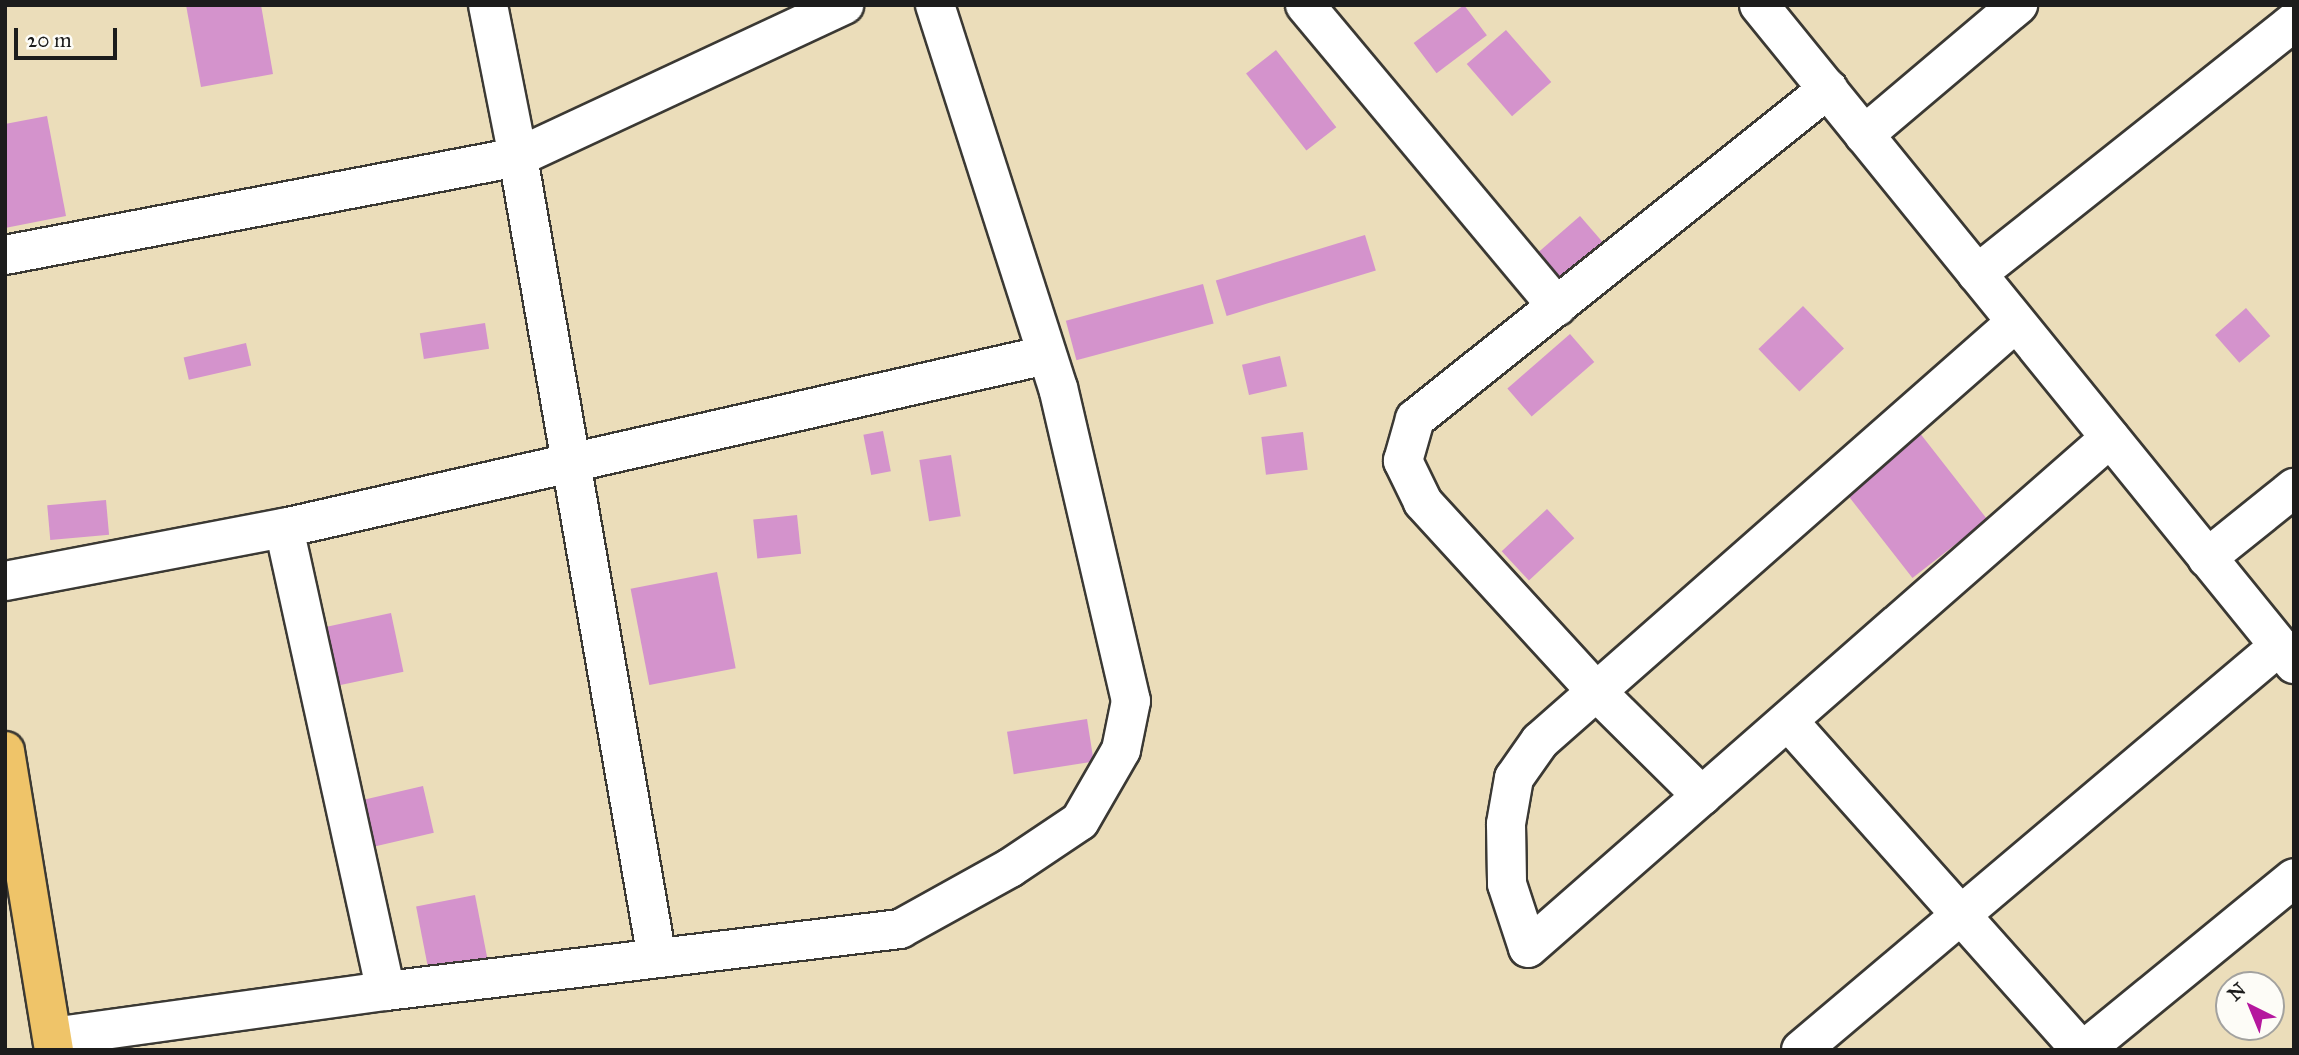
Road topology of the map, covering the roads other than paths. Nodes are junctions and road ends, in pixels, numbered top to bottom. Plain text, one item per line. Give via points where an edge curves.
1 (488, 5) edge
2 (844, 5) edge
3 (935, 5) edge
4 (1305, 5) edge
5 (1759, 5) edge
6 (2018, 5) edge
7 (2294, 22) edge
8 (1828, 89) junction
9 (1864, 135) junction
10 (518, 157) junction
11 (5, 255) edge
12 (1977, 274) junction
13 (1557, 306) junction
14 (2015, 323) junction
15 (1046, 355) junction
16 (2110, 438) junction
17 (572, 462) junction
18 (2294, 488) edge
19 (284, 528) junction
20 (2207, 558) junction
21 (5, 581) edge
22 (2286, 655) edge
23 (1595, 690) junction
24 (1787, 721) junction
25 (5, 751) edge
26 (1702, 796) junction
27 (2294, 878) edge
28 (1961, 915) junction
29 (657, 958) junction
30 (386, 991) junction
31 (54, 1043) edge
32 (1801, 1050) edge
33 (2082, 1050) edge

1 - 10 street
2 - 10 street
3 - 15 street
4 - 13 street
5 - 8 street
6 - 9 street
7 - 12 street
8 - 9 street
8 - 13 street
9 - 12 street
10 - 11 street
10 - 17 street
12 - 14 street
13 - 23 street via 1415,419 1403,461 1423,502
14 - 16 street
14 - 23 street
15 - 17 street
15 - 29 street via 1058,388 1131,701 1121,750 1080,821 1010,868 900,929
16 - 20 street
16 - 24 street
17 - 19 street
17 - 29 street
18 - 20 street
19 - 21 street
19 - 30 street
20 - 22 street
22 - 28 street
23 - 26 street
23 - 26 street via 1540,741 1514,778 1506,824 1507,884 1528,948
24 - 26 street
24 - 28 street
25 - 31 main road
27 - 33 street
28 - 32 street
28 - 33 street
29 - 30 street
30 - 31 street

